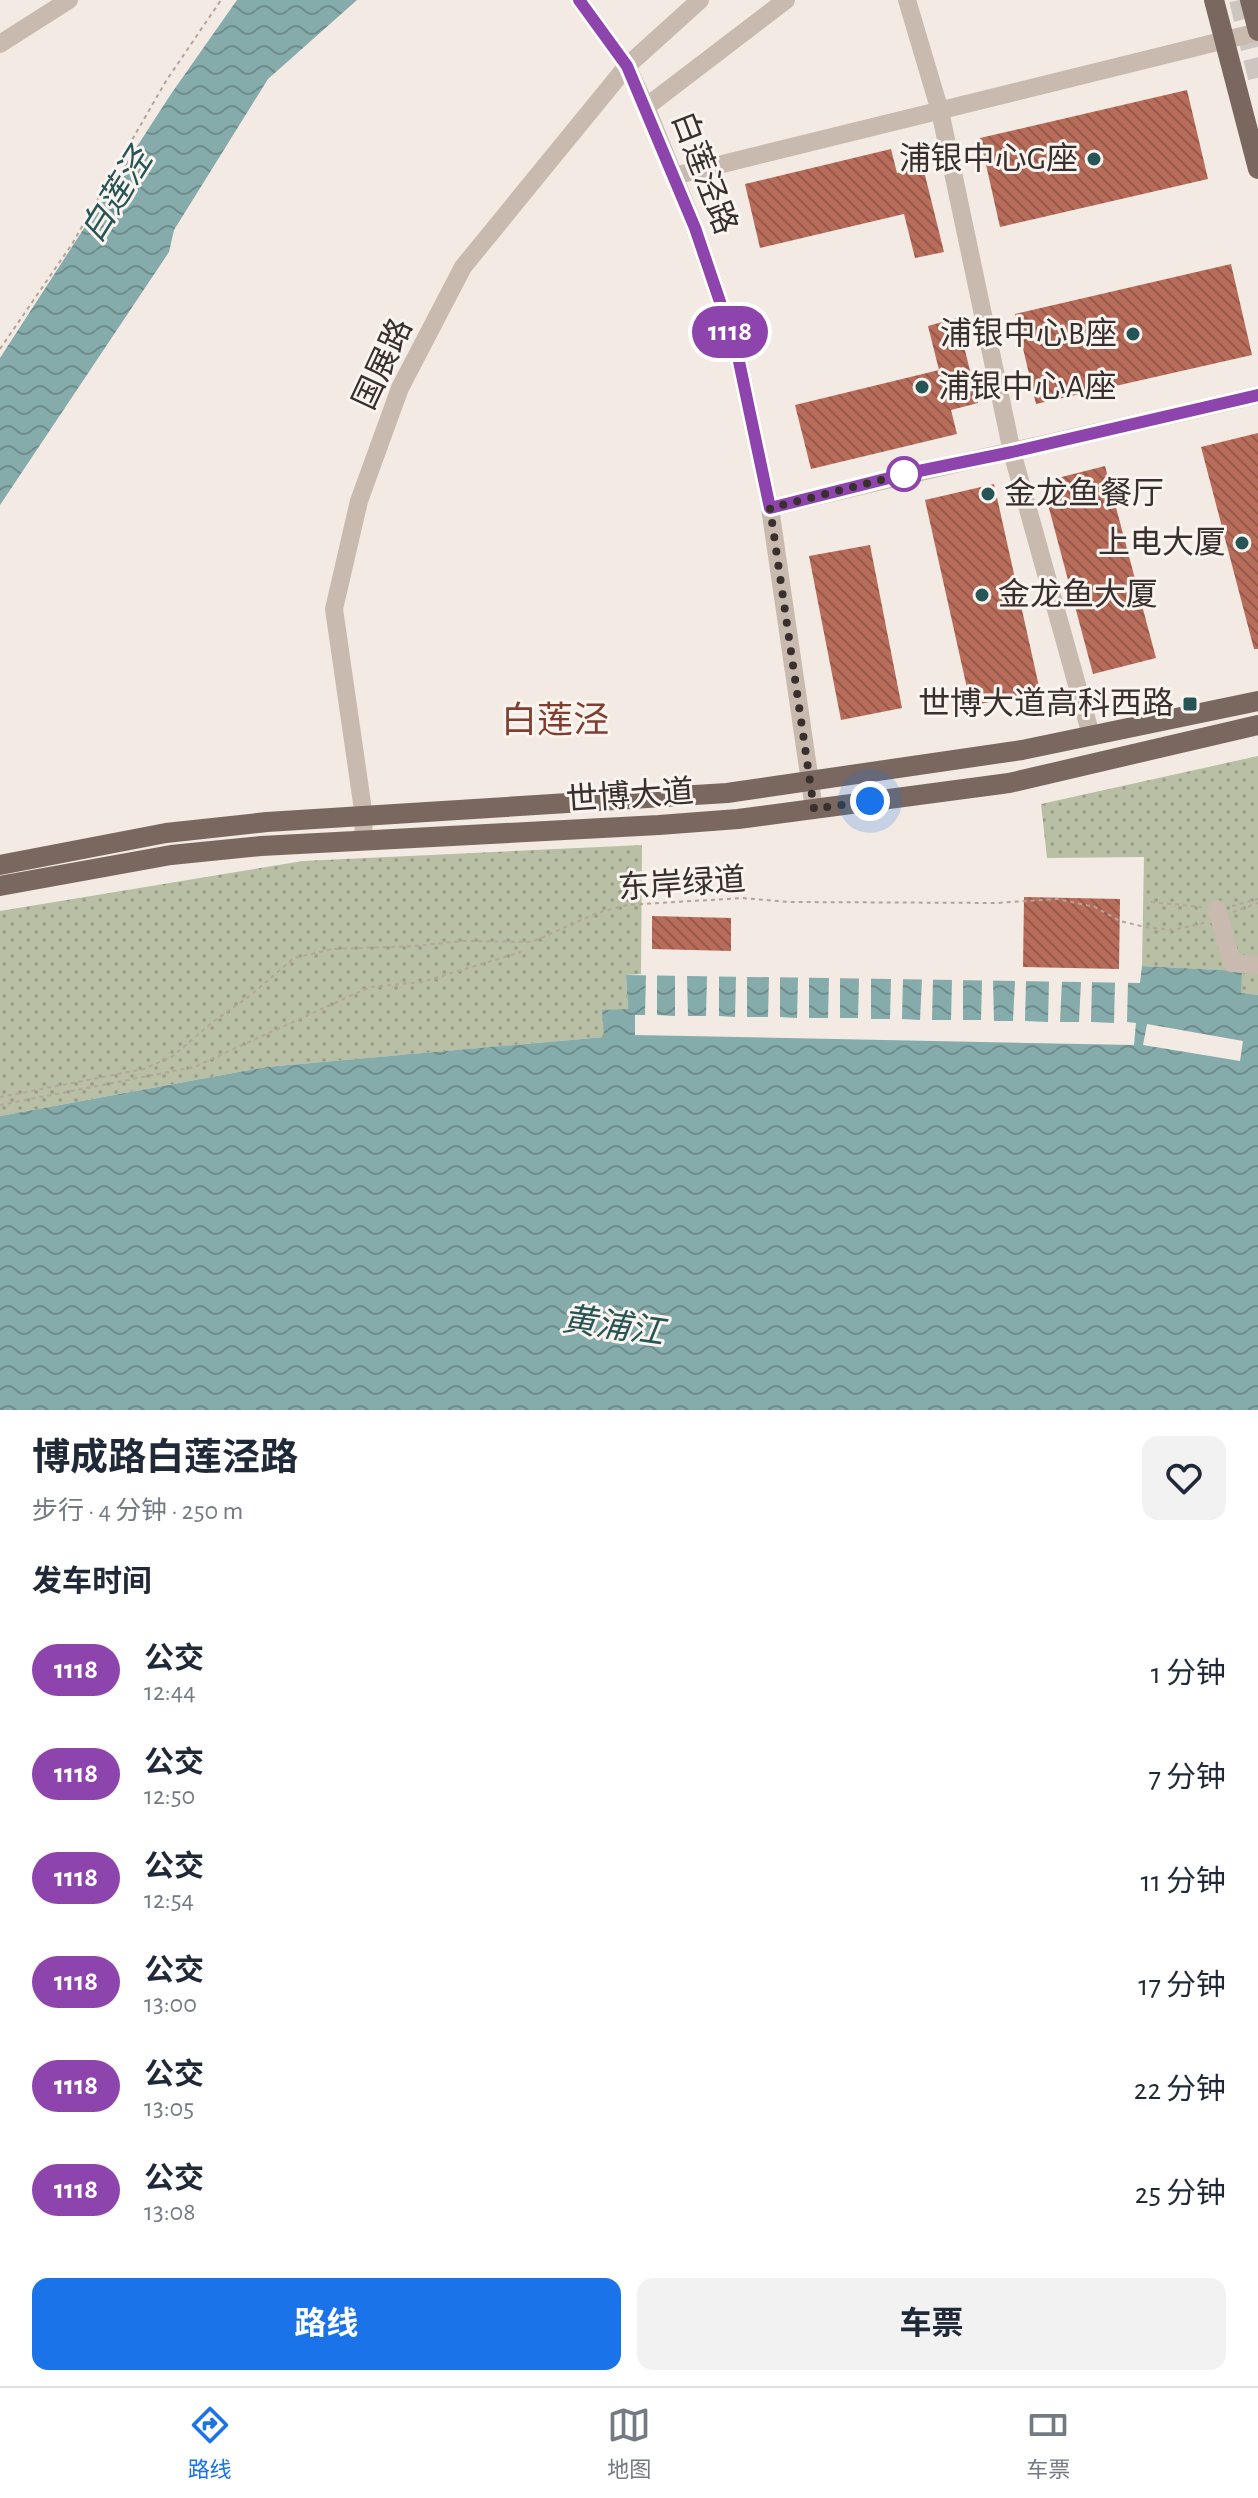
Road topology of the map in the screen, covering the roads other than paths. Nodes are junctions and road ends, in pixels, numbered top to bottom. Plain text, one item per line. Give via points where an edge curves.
1 (69, 0) edge
2 (579, 0) edge
3 (700, 0) edge
4 (786, 0) edge
5 (907, 0) edge
6 (1214, 0) edge
7 (1250, 0) edge
8 (1258, 32) edge
9 (1225, 41) junction
10 (0, 44) edge
11 (627, 66) junction
12 (646, 107) junction
13 (940, 111) junction
14 (1258, 169) edge
15 (674, 176) junction
16 (1258, 395) edge
17 (1012, 452) junction
18 (770, 508) junction
19 (1258, 701) edge
20 (1258, 725) edge
21 (1091, 735) junction
22 (810, 781) junction
23 (814, 809) junction
24 (364, 817) junction
25 (363, 840) junction
26 (9, 873) edge
27 (1219, 913) road end
28 (1258, 965) edge

1 - 10 street
2 - 11 street, 白莲泾路
3 - 11 street, 国展路
4 - 12 street
5 - 13 street
6 - 9 main road
7 - 8 main road
8 - 9 street
9 - 13 street
9 - 14 main road
11 - 12 street, 白莲泾路
11 - 24 street, 国展路 via 463,267 400,388 359,501 334,609
12 - 15 street, 白莲泾路
13 - 15 street
13 - 17 street
15 - 18 street, 白莲泾路 via 737,352
16 - 17 street
17 - 18 street
17 - 21 street
18 - 22 street, 白莲泾路
19 - 21 main road, 世博大道
20 - 23 main road, 世博大道 via 1009,783
21 - 22 main road, 世博大道
22 - 23 street, 白莲泾路
22 - 24 main road, 世博大道 via 727,793
23 - 25 main road, 世博大道 via 659,825
24 - 25 street, 国展路
24 - 26 main road, 世博大道 via 166,833
25 - 26 main road, 世博大道
27 - 28 street via 1232,963

